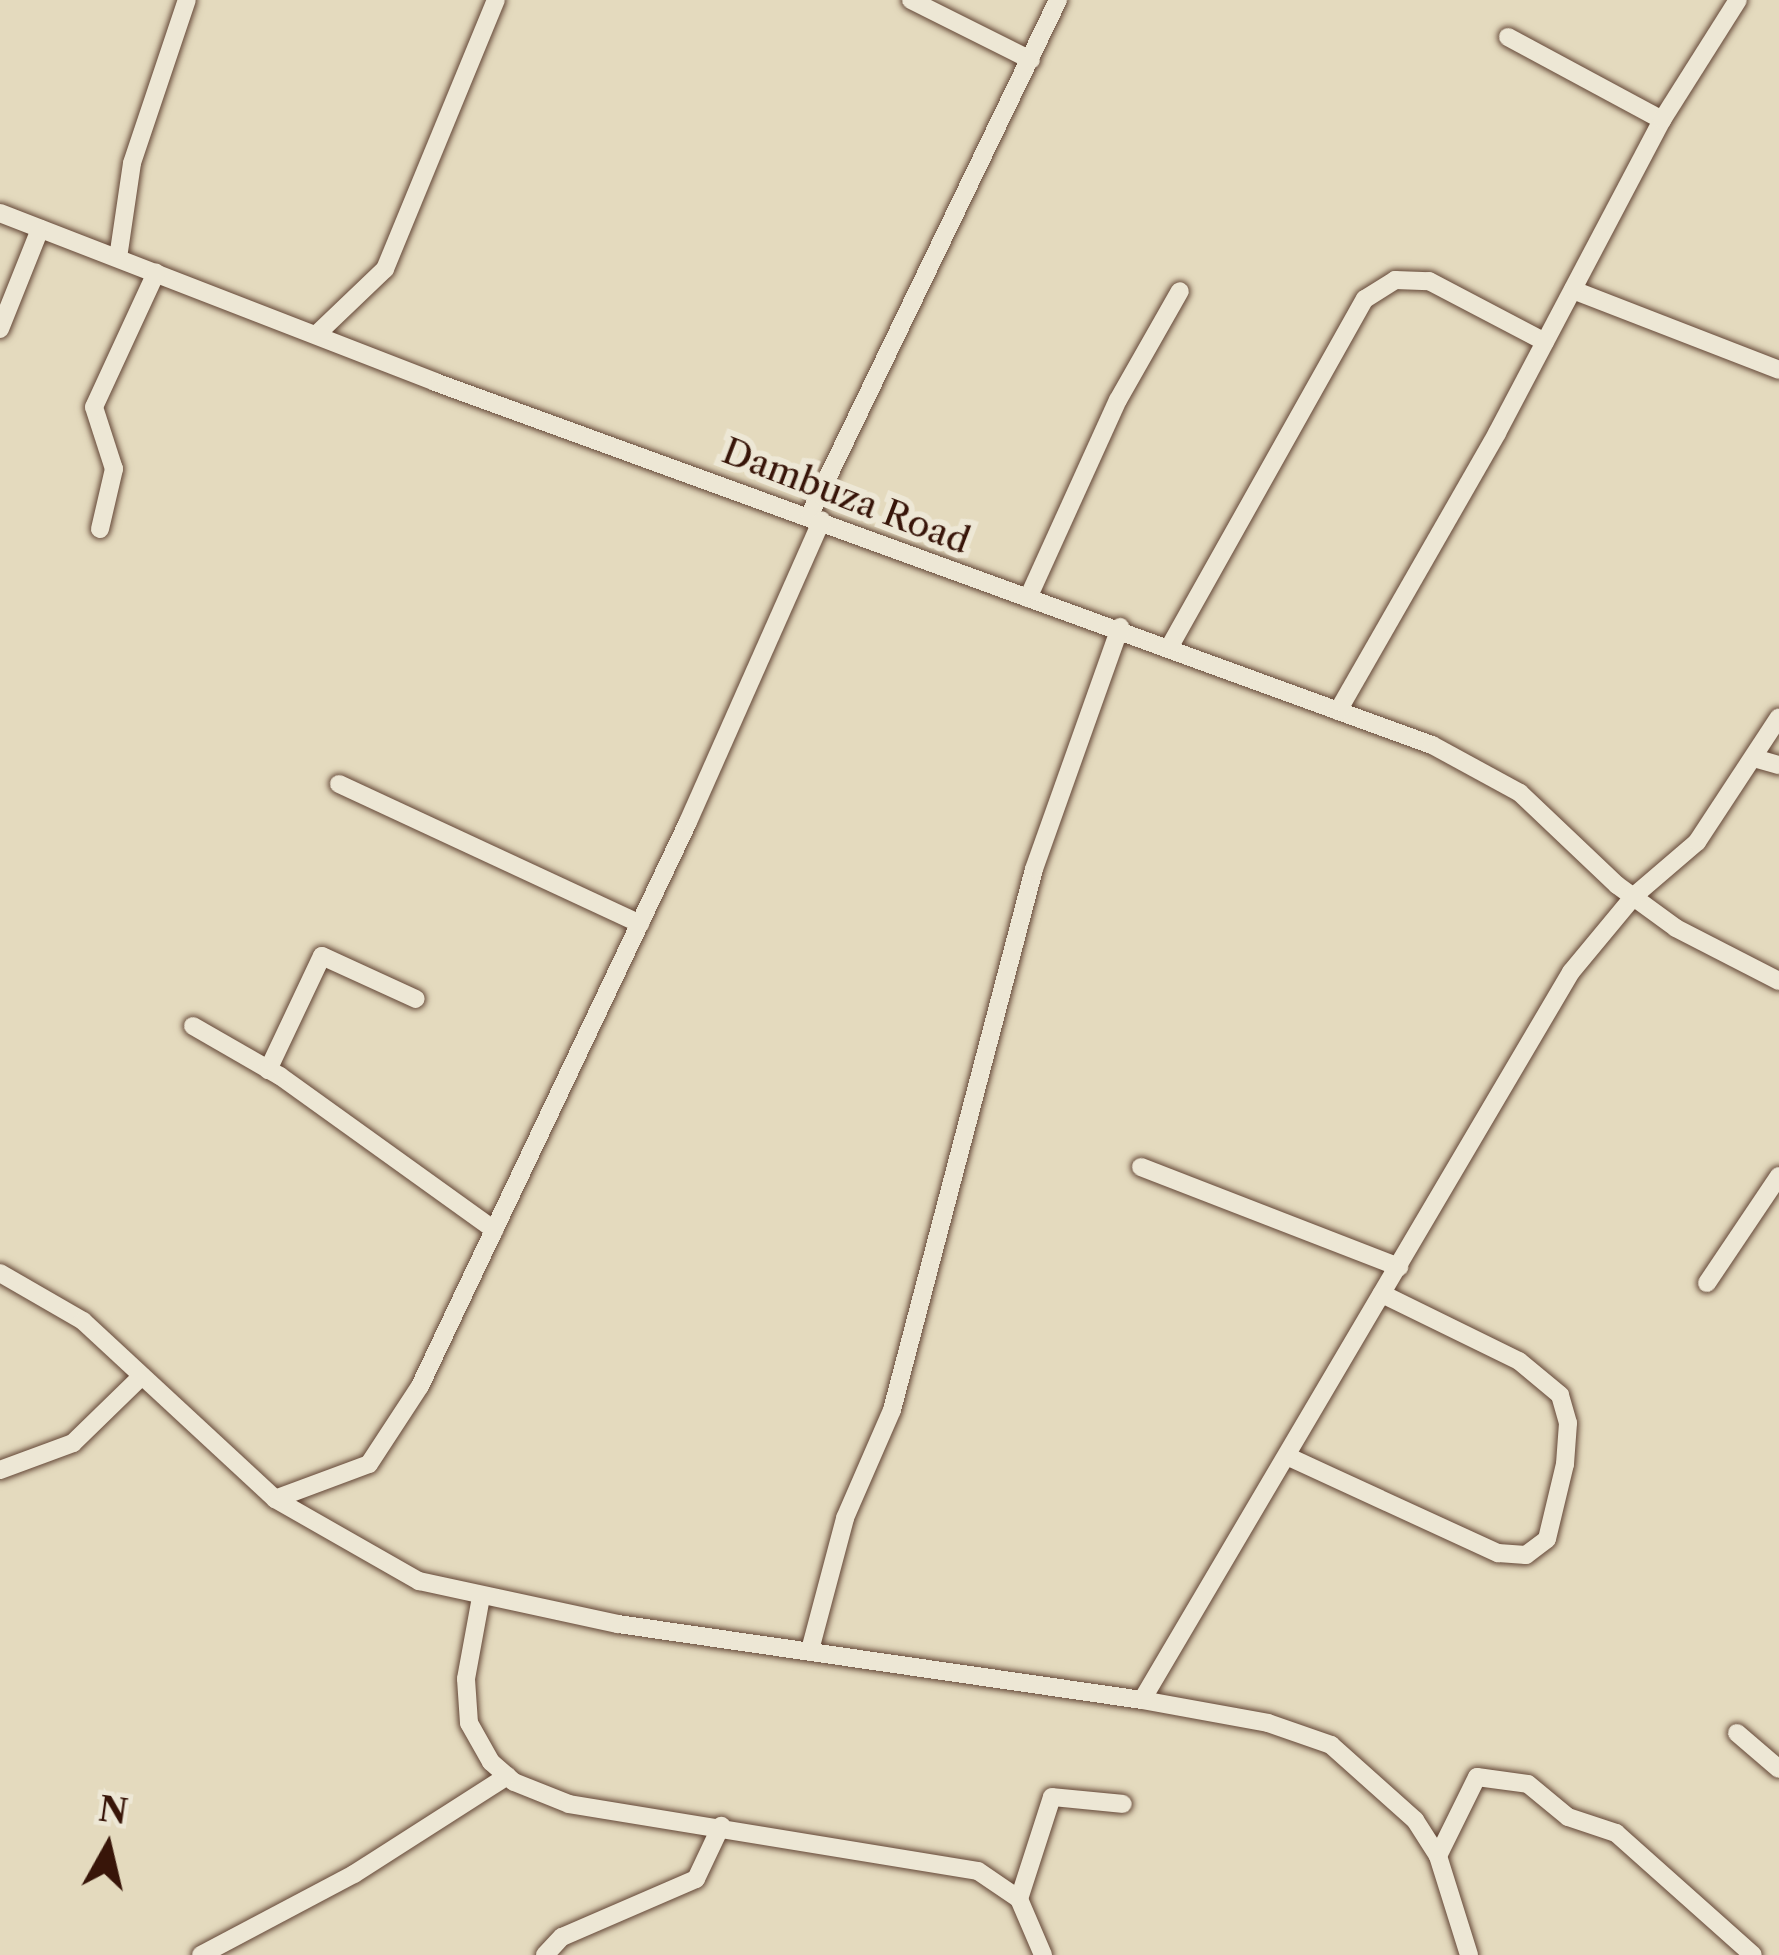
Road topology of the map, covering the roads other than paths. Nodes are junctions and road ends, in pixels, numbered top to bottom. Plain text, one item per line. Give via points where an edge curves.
1 (188, 0) edge
2 (496, 0) edge
3 (910, 0) edge
4 (1058, 0) edge
5 (1738, 0) edge
6 (1508, 37) dead end
7 (1030, 60) junction
8 (1661, 120) junction
9 (0, 214) edge
10 (40, 229) junction
11 (118, 258) junction
12 (156, 272) junction
13 (1573, 290) junction
14 (1180, 291) dead end
15 (0, 329) edge
16 (317, 334) junction
17 (1545, 343) junction
18 (1779, 370) edge
19 (816, 517) junction
20 (100, 529) dead end
21 (1028, 598) junction
22 (1120, 627) junction
23 (1170, 646) junction
24 (1338, 711) junction
25 (1779, 717) edge
26 (1754, 758) junction
27 (1779, 765) edge
28 (339, 784) dead end
29 (1634, 896) junction
30 (640, 924) junction
31 (1779, 981) edge
32 (416, 999) dead end
33 (193, 1026) dead end
34 (268, 1070) junction
35 (1141, 1167) dead end
36 (1779, 1176) edge
37 (494, 1230) junction
38 (1399, 1268) junction
39 (0, 1273) edge
40 (1707, 1283) dead end
41 (1382, 1294) junction
42 (142, 1376) junction
43 (1291, 1458) junction
44 (0, 1470) edge
45 (275, 1499) junction
46 (481, 1597) junction
47 (810, 1650) junction
48 (1142, 1700) junction
49 (1737, 1733) dead end
50 (1779, 1769) edge
51 (507, 1776) junction
52 (1123, 1804) dead end
53 (721, 1826) junction
54 (1438, 1856) junction
55 (1018, 1899) junction
56 (200, 1955) edge
57 (545, 1955) edge
58 (1043, 1955) edge
59 (1468, 1955) edge
60 (1753, 1955) edge

1 - 11 street via 140,130
2 - 16 street via 386,268
3 - 7 street
4 - 7 street
5 - 8 street
6 - 8 street
7 - 19 street
8 - 13 street
9 - 10 street, Dambuza Road
10 - 11 street, Dambuza Road
10 - 15 street
11 - 12 street, Dambuza Road
12 - 16 street, Dambuza Road
12 - 20 street via 94,407 114,469
13 - 17 street
13 - 18 street
14 - 21 street via 1118,400
16 - 19 street, Dambuza Road
17 - 23 street via 1429,281 1396,280 1365,299
17 - 24 street
19 - 21 street, Dambuza Road
19 - 30 street
21 - 22 street, Dambuza Road
22 - 23 street, Dambuza Road
22 - 47 street via 1034,869 892,1410 845,1518
23 - 24 street, Dambuza Road
24 - 29 street, Dambuza Road via 1506,783
25 - 26 street
26 - 27 street
26 - 29 street via 1697,842
28 - 30 street
29 - 31 street, Dambuza Road via 1698,943
29 - 38 street via 1571,972
30 - 37 street
32 - 34 street via 322,956
33 - 34 street
34 - 37 street
35 - 38 street
36 - 40 street
37 - 45 street via 421,1386 375,1459 332,1483
38 - 41 street
39 - 42 street via 83,1322
41 - 43 street
41 - 43 street via 1520,1361 1560,1395 1565,1464 1546,1539 1526,1555 1498,1553
42 - 44 street via 73,1443
42 - 45 street
43 - 48 street
45 - 46 street via 381,1564
46 - 47 street
46 - 51 street via 465,1700 476,1738
47 - 48 street
48 - 54 street via 1331,1745 1393,1793
49 - 50 street
51 - 53 street via 569,1804
51 - 56 street via 354,1874
52 - 55 street via 1052,1797
53 - 55 street via 951,1863
53 - 57 street via 696,1879 562,1937
54 - 59 street
54 - 60 street via 1478,1777 1528,1784 1568,1817 1616,1833
55 - 58 street

